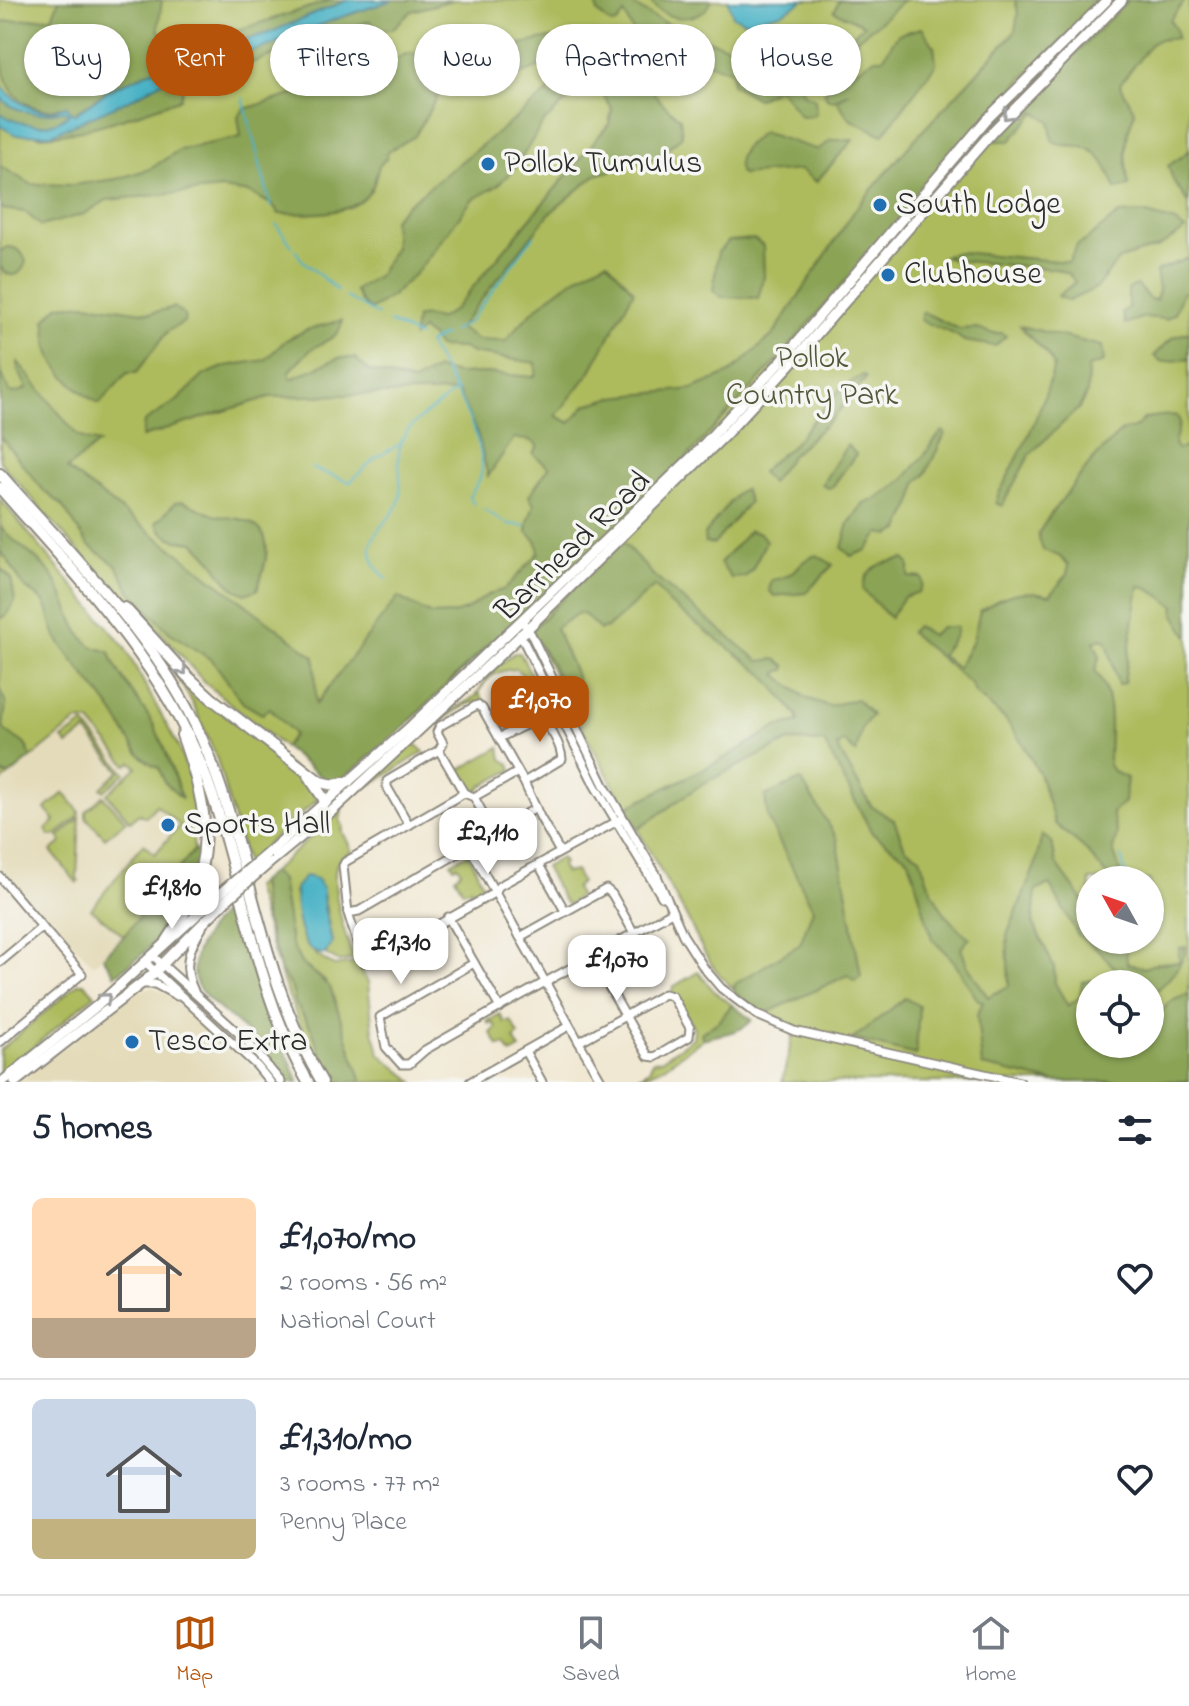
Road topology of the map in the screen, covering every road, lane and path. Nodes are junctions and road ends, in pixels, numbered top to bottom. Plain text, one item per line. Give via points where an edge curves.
1 (1107, 0) edge
2 (1122, 0) edge
3 (0, 474) edge
4 (0, 488) edge
5 (69, 553) junction
6 (590, 562) junction
7 (521, 628) junction
8 (143, 659) junction
9 (499, 738) junction
10 (439, 750) junction
11 (305, 772) junction
12 (518, 772) junction
13 (348, 782) junction
14 (524, 782) junction
15 (464, 793) junction
16 (474, 797) junction
17 (330, 806) junction
18 (536, 808) junction
19 (620, 820) junction
20 (409, 825) junction
21 (493, 832) junction
22 (470, 848) junction
23 (560, 852) junction
24 (539, 865) junction
25 (202, 873) junction
26 (1, 879) edge
27 (494, 893) junction
28 (217, 903) junction
29 (565, 911) junction
30 (672, 912) junction
31 (348, 913) junction
32 (448, 917) junction
33 (206, 922) junction
34 (42, 927) junction
35 (634, 933) junction
36 (520, 937) junction
37 (167, 941) junction
38 (591, 956) junction
39 (149, 960) junction
40 (0, 962) edge
41 (474, 963) junction
42 (158, 968) junction
43 (544, 982) junction
44 (141, 984) junction
45 (197, 996) junction
46 (188, 1004) junction
47 (500, 1008) junction
48 (626, 1016) junction
49 (569, 1026) junction
50 (2, 1038) edge
51 (579, 1042) junction
52 (525, 1051) junction
53 (2, 1082) edge
54 (15, 1082) edge
55 (270, 1082) edge
56 (281, 1082) edge
57 (308, 1082) edge
58 (322, 1082) edge
59 (470, 1082) edge
60 (542, 1082) edge
61 (602, 1082) edge
62 (1020, 1082) edge

1 - 6 main road, Barrhead Road via 986,120 748,398
2 -> 6 main road, Barrhead Road via 984,140 744,416
3 - 5 highway
4 - 8 highway
5 -> 11 highway via 196,685
5 - 58 highway via 154,656 197,728 222,794 277,986
6 - 7 main road, Barrhead Road
7 - 13 main road, Barrhead Road
7 - 17 main road, Barrhead Road
7 - 19 street
8 - 25 highway via 181,735 196,782 206,836
8 - 57 highway via 181,720 205,776 262,978
9 - 10 street via 476,705 438,728 443,743
9 - 12 street
9 - 14 street via 537,719 549,729 562,759
10 - 15 street
10 - 20 street via 387,781
11 - 13 highway via 329,785
11 - 17 highway
12 - 14 street
12 - 16 street
13 - 17 main road, Barrhead Road
14 - 18 street
15 - 16 street
15 - 20 street
16 - 21 street
17 - 28 main road, Barrhead Road, bridge
18 - 21 street
18 - 23 street
19 - 23 street
19 - 30 street via 656,874
20 - 31 street via 343,864
21 - 22 street
22 - 27 street
22 - 31 street
23 - 24 street
24 - 27 street
24 - 29 street
25 - 28 highway via 201,889
25 - 37 highway via 191,904
26 - 34 street
27 - 32 street
27 - 36 street
28 - 33 main road, Barrhead Road
28 - 37 main road, Barrhead Road
29 - 35 street via 606,889
29 - 36 street
30 - 35 street
30 - 62 street via 721,988 776,1025
31 - 32 street via 361,959 369,964
32 - 41 street
33 - 42 main road, Barrhead Road
33 - 45 street via 186,964
34 - 40 street
34 - 50 street via 82,974
35 - 38 street
36 - 43 street
37 - 39 main road, Barrhead Road
38 - 43 street
38 - 48 street
39 - 42 street
53 -> 39 main road, Barrhead Road
41 - 47 street
41 - 47 street via 383,1014 379,1020 388,1051 398,1062 409,1064
42 - 44 main road, Barrhead Road
42 - 45 street
42 - 46 street
43 - 47 street
43 - 49 street
44 - 46 street via 159,986
44 - 54 main road, Barrhead Road
45 - 56 street via 245,1039
46 - 55 street
48 - 48 street via 647,1054 655,1057 691,1035 672,996 664,994
48 - 51 street
49 - 51 street
49 - 52 street
51 - 61 street
52 - 59 street
52 - 60 street

